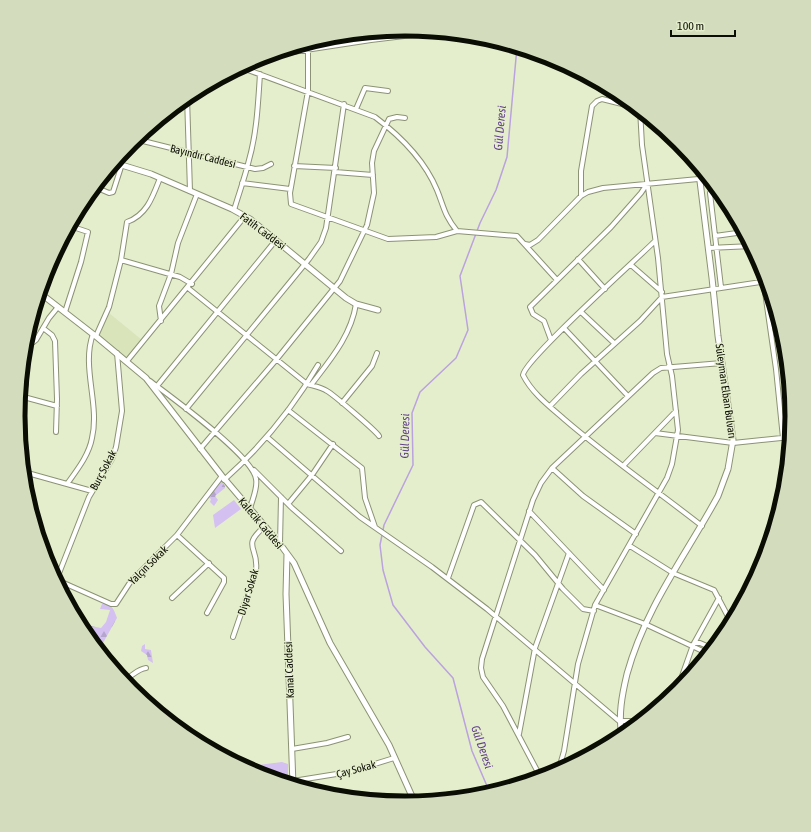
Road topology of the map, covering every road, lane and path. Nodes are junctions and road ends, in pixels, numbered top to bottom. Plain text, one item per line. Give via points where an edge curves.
1 (409, 36) edge
2 (310, 50) junction
3 (294, 52) edge
4 (248, 70) edge
5 (260, 74) junction
6 (308, 91) junction
7 (388, 91) dead end
8 (344, 104) junction
9 (187, 105) edge
10 (624, 105) edge
11 (356, 109) junction
12 (640, 116) edge
13 (405, 118) dead end
14 (386, 125) junction
15 (143, 141) edge
16 (190, 152) junction
17 (122, 164) joint
18 (271, 164) dead end
19 (294, 166) junction
20 (247, 167) junction
21 (335, 170) junction
22 (699, 174) edge
23 (373, 175) junction
24 (160, 178) junction
25 (700, 179) junction
26 (242, 183) junction
27 (647, 184) junction
28 (100, 189) edge
29 (290, 189) junction
30 (190, 191) junction
31 (710, 193) dead end
32 (197, 194) junction
33 (581, 196) junction
34 (234, 210) junction
35 (245, 216) junction
36 (328, 218) junction
37 (75, 228) edge
38 (365, 231) junction
39 (457, 231) junction
40 (739, 233) edge
41 (715, 236) junction
42 (276, 240) junction
43 (655, 241) junction
44 (525, 244) junction
45 (746, 246) edge
46 (709, 248) junction
47 (717, 248) junction
48 (578, 259) junction
49 (121, 260) junction
50 (305, 264) junction
51 (631, 264) junction
52 (170, 274) junction
53 (557, 280) junction
54 (761, 282) edge
55 (190, 286) junction
56 (721, 287) junction
57 (335, 288) junction
58 (712, 288) junction
59 (605, 289) junction
60 (662, 294) junction
61 (44, 296) edge
62 (768, 302) edge
63 (356, 304) junction
64 (58, 307) junction
65 (378, 310) dead end
66 (65, 312) junction
67 (217, 312) junction
68 (581, 312) junction
69 (161, 321) junction
70 (43, 328) junction
71 (564, 328) junction
72 (94, 335) junction
73 (246, 336) junction
74 (551, 340) junction
75 (32, 343) edge
76 (614, 344) junction
77 (117, 353) junction
78 (377, 354) dead end
79 (276, 360) junction
80 (128, 361) junction
81 (595, 361) junction
82 (722, 363) junction
83 (318, 365) dead end
84 (671, 368) junction
85 (146, 378) junction
86 (309, 385) junction
87 (157, 386) junction
88 (627, 395) junction
89 (26, 398) edge
90 (342, 403) junction
91 (57, 406) junction
92 (550, 406) junction
93 (186, 409) junction
94 (288, 410) junction
95 (676, 411) junction
96 (56, 432) dead end
97 (214, 432) junction
98 (655, 433) junction
99 (379, 436) dead end
100 (267, 437) junction
101 (585, 437) junction
102 (677, 437) junction
103 (783, 438) joint
104 (733, 443) junction
105 (333, 444) junction
106 (200, 449) junction
107 (245, 460) junction
108 (623, 466) junction
109 (251, 467) junction
110 (552, 468) junction
111 (29, 473) edge
112 (312, 475) junction
113 (223, 478) junction
114 (67, 484) junction
115 (92, 491) junction
116 (659, 493) junction
117 (281, 496) junction
118 (288, 504) junction
119 (250, 509) junction
120 (529, 511) junction
121 (702, 526) junction
122 (264, 527) junction
123 (376, 528) junction
124 (636, 534) junction
125 (177, 535) junction
126 (520, 541) junction
127 (280, 544) junction
128 (630, 546) junction
129 (341, 551) dead end
130 (569, 553) junction
131 (287, 554) junction
132 (208, 563) junction
133 (59, 572) edge
134 (673, 573) junction
135 (448, 578) junction
136 (557, 582) junction
137 (64, 583) edge
138 (604, 590) junction
139 (172, 598) dead end
140 (718, 598) junction
141 (595, 606) junction
142 (594, 610) junction
143 (207, 613) dead end
144 (497, 617) junction
145 (728, 617) edge
146 (645, 624) junction
147 (233, 637) dead end
148 (693, 644) junction
149 (708, 646) edge
150 (535, 648) junction
151 (704, 651) edge
152 (146, 668) dead end
153 (129, 677) edge
154 (681, 679) edge
155 (575, 683) junction
156 (619, 721) junction
157 (633, 721) edge
158 (621, 729) edge
159 (519, 735) junction
160 (348, 737) dead end
161 (292, 749) junction
162 (394, 758) junction
163 (560, 763) edge
164 (538, 772) edge
165 (293, 779) edge
166 (300, 782) edge
167 (412, 796) edge

1 - 2 street
2 - 3 street
2 - 6 street
4 - 5 street
5 - 6 street
5 - 20 street via 258,109
6 - 8 street
6 - 19 street
7 - 11 street via 365,88
8 - 11 street
8 - 21 street
9 - 16 street
10 - 33 street via 602,99 597,100 592,106 581,171
11 - 14 street
12 - 27 street
13 - 14 street via 392,117
14 - 23 street via 374,151
14 - 39 street via 430,176 446,216
15 - 16 street, Bayındır Caddesi
16 - 20 street, Bayındır Caddesi
16 - 30 street
17 - 24 street, Fatih Caddesi
17 - 28 street via 112,192
18 - 20 street, Bayındır Caddesi via 263,168
19 - 21 street
19 - 29 street
20 - 26 street
21 - 23 street
21 - 36 street
22 - 25 street, Süleyman Elban Bulvarı
23 - 38 street via 374,193
24 - 30 street, Fatih Caddesi
24 - 49 street via 148,206 127,222
25 - 27 street
25 - 46 street, Süleyman Elban Bulvarı
26 - 29 street
26 - 34 street
27 - 33 street via 596,189
27 - 43 street
27 - 48 street via 616,222
29 - 36 street via 291,204
30 - 32 street, Fatih Caddesi
31 - 41 street
32 - 34 street, Fatih Caddesi
32 - 52 street via 178,243
33 - 44 street via 538,240 530,245
34 - 35 street, Fatih Caddesi
35 - 42 street, Fatih Caddesi
35 - 55 street
36 - 38 street
36 - 50 street via 321,242
37 - 66 street via 88,232
38 - 39 street via 392,240 440,236
38 - 57 street
39 - 44 street via 517,236
40 - 41 street
41 - 47 street
42 - 50 street, Fatih Caddesi
42 - 67 street
43 - 51 street
43 - 60 street
44 - 53 street
45 - 47 street
46 - 47 street
46 - 58 street, Süleyman Elban Bulvarı
47 - 56 street
48 - 53 street
48 - 59 street
49 - 52 street
49 - 72 street via 109,307
50 - 57 street, Fatih Caddesi
50 - 73 street
51 - 59 street
51 - 60 street
52 - 55 street
52 - 69 street via 159,306
53 - 74 street via 530,307 531,312 544,321
54 - 56 street
55 - 67 street
55 - 69 street
56 - 58 street
57 - 63 street, Fatih Caddesi
57 - 79 street
58 - 60 street
58 - 82 street, Süleyman Elban Bulvarı
59 - 68 street
60 - 76 street via 640,321
60 - 84 street via 667,354
61 - 64 street, Kalecik Caddesi
62 - 103 street
63 - 65 street, Fatih Caddesi
63 - 86 street via 349,331 333,357
64 - 66 street, Kalecik Caddesi
64 - 70 street
66 - 72 street, Kalecik Caddesi
67 - 73 street
67 - 87 street
68 - 71 street
68 - 76 street
69 - 80 street
70 - 75 street
70 - 91 street via 55,341
71 - 74 street
71 - 81 street
72 - 77 street, Kalecik Caddesi
72 - 114 street via 90,342 93,435 85,456
73 - 79 street
73 - 93 street
74 - 92 street via 526,366 523,375 532,389
76 - 81 street
77 - 80 street, Kalecik Caddesi
77 - 115 street, Burç Sokak via 122,418 114,454
78 - 90 street via 372,366
79 - 86 street
79 - 97 street
80 - 85 street, Kalecik Caddesi
81 - 88 street
81 - 92 street
82 - 84 street
82 - 104 street, Süleyman Elban Bulvarı
83 - 86 street
84 - 88 street via 661,368 652,373
84 - 95 street
85 - 87 street
85 - 106 street, Kalecik Caddesi
86 - 90 street via 328,391
86 - 94 street, Yalçın Sokak
87 - 93 street
88 - 101 street
89 - 91 street
90 - 99 street via 376,430
91 - 96 street
92 - 101 street
93 - 97 street
94 - 100 street, Yalçın Sokak
94 - 105 street
95 - 98 street
95 - 102 street
97 - 106 street
97 - 107 street
98 - 102 street
98 - 108 street
100 - 107 street, Yalçın Sokak
100 - 112 street
101 - 108 street
101 - 110 street
102 - 104 street
102 - 116 street via 672,464
103 - 104 street
104 - 121 street, Süleyman Elban Bulvarı via 724,482
105 - 112 street
105 - 123 street via 362,468 365,498
106 - 113 street, Kalecik Caddesi
107 - 109 street
107 - 113 street, Yalçın Sokak
108 - 116 street
109 - 117 street
109 - 119 street via 256,483
110 - 120 street via 538,489
110 - 124 street via 583,496
111 - 114 street
112 - 118 street
112 - 123 street
113 - 119 street, Kalecik Caddesi
113 - 125 street, Yalçın Sokak
114 - 115 street
115 - 133 street, Burç Sokak
116 - 121 street
116 - 124 street
117 - 118 street
117 - 127 street
118 - 129 street
119 - 122 street, Kalecik Caddesi
120 - 126 street
120 - 130 street
121 - 134 street, Süleyman Elban Bulvarı
122 - 127 street, Kalecik Caddesi
122 - 147 street, Diyar Sokak via 252,539 256,570
123 - 135 street
124 - 128 street
125 - 132 street
125 - 137 street, Yalçın Sokak via 131,581 118,602 114,604
126 - 135 street via 485,504 476,503
126 - 136 street
126 - 144 street
127 - 131 street, Kalecik Caddesi
128 - 134 street
128 - 138 street
130 - 136 street
130 - 138 street
131 - 161 street, Kanal Caddesi via 286,594
131 - 162 street, Kalecik Caddesi via 298,570 330,643
132 - 139 street
132 - 143 street via 224,580
134 - 140 street via 712,589
134 - 146 street, Süleyman Elban Bulvarı
135 - 144 street
136 - 142 street via 583,609
136 - 150 street
138 - 141 street
140 - 145 street
140 - 148 street
141 - 142 street
141 - 146 street
142 - 155 street
144 - 150 street
144 - 159 street via 481,668 483,677
146 - 148 street
146 - 156 street, Süleyman Elban Bulvarı via 630,662
148 - 149 street via 700,643
148 - 151 street
148 - 154 street
150 - 155 street
150 - 159 street
152 - 153 street via 139,669
155 - 156 street
155 - 163 street
156 - 157 street
156 - 158 street, Süleyman Elban Bulvarı
159 - 164 street
160 - 161 street
161 - 165 street, Kanal Caddesi
162 - 166 street, Çay Sokak via 349,772
162 - 167 street, Kalecik Caddesi

